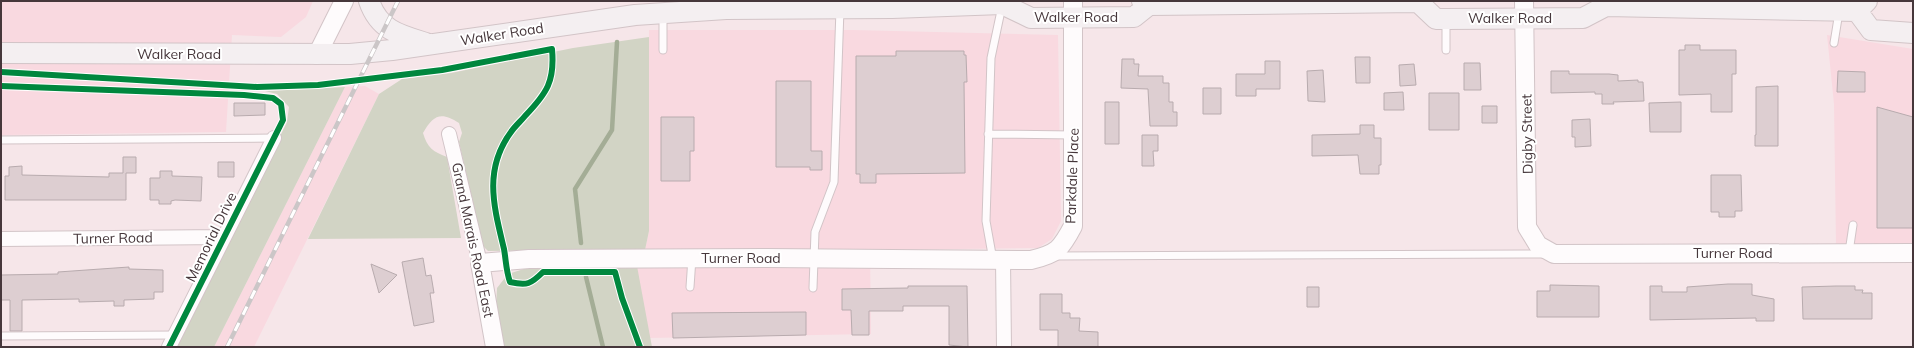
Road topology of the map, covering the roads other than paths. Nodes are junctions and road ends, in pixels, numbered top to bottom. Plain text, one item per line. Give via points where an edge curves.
1 (344, 1) edge
2 (369, 1) edge
3 (1268, 2) edge
4 (1354, 2) edge
5 (1419, 2) edge
6 (995, 3) edge
7 (1152, 3) edge
8 (1612, 4) edge
9 (727, 5) edge
10 (788, 5) edge
11 (1805, 5) edge
12 (1854, 7) edge
13 (840, 8) junction
14 (1073, 9) edge
15 (1524, 10) edge
16 (663, 13) junction
17 (1446, 19) junction
18 (1913, 33) edge
19 (1834, 43) dead end
20 (432, 45) junction
21 (663, 50) dead end
22 (1446, 50) dead end
23 (1, 53) edge
24 (317, 55) junction
25 (449, 134) dead end
26 (988, 134) junction
27 (1074, 135) junction
28 (274, 138) joint
29 (1, 140) edge
30 (1853, 225) dead end
31 (224, 237) junction
32 (1, 239) edge
33 (1849, 252) junction
34 (1913, 253) edge
35 (1554, 254) junction
36 (1050, 256) junction
37 (692, 258) junction
38 (814, 258) junction
39 (998, 260) junction
40 (480, 263) junction
41 (690, 287) dead end
42 (813, 288) dead end
43 (1, 336) edge
44 (172, 341) edge
45 (495, 347) edge
46 (1004, 347) edge

1 - 24 street
2 - 20 main road via 373,14 383,25 400,35
3 - 4 main road, Walker Road
3 - 7 main road, Walker Road
4 - 5 main road, Walker Road
5 - 17 main road, Walker Road via 1436,19
6 - 13 main road, Walker Road
6 - 14 main road, Walker Road via 1030,18
6 - 26 lane
7 - 14 main road, Walker Road via 1134,17
8 - 11 main road, Walker Road
8 - 15 main road, Walker Road via 1583,18
9 - 10 main road, Walker Road
9 - 16 main road, Walker Road
10 - 13 main road, Walker Road
11 - 12 main road, Walker Road
12 - 18 main road via 1872,30
12 - 19 lane
13 - 38 lane via 834,182 815,232
14 - 27 street, Parkdale Place
15 - 17 main road, Walker Road
15 - 35 street, Digby Street via 1528,227 1538,244
16 - 20 main road, Walker Road via 581,21
16 - 21 lane
17 - 22 lane
20 - 24 main road, Walker Road
23 - 24 main road, Walker Road
25 - 40 street, Grand Marais Road East
26 - 27 lane
26 - 39 lane via 986,221
27 - 36 street, Parkdale Place via 1074,226 1064,243
28 - 29 lane
28 - 31 street, Memorial Drive
30 - 33 lane
31 - 32 street, Turner Road
31 - 44 street, Memorial Drive
33 - 34 street, Turner Road
33 - 35 street, Turner Road
35 - 36 lane
36 - 39 street via 1031,260
37 - 38 street, Turner Road
37 - 40 street, Turner Road via 529,259
37 - 41 lane
38 - 39 street, Turner Road
38 - 42 lane
39 - 46 street
40 - 45 street, Grand Marais Road East
43 - 44 lane

